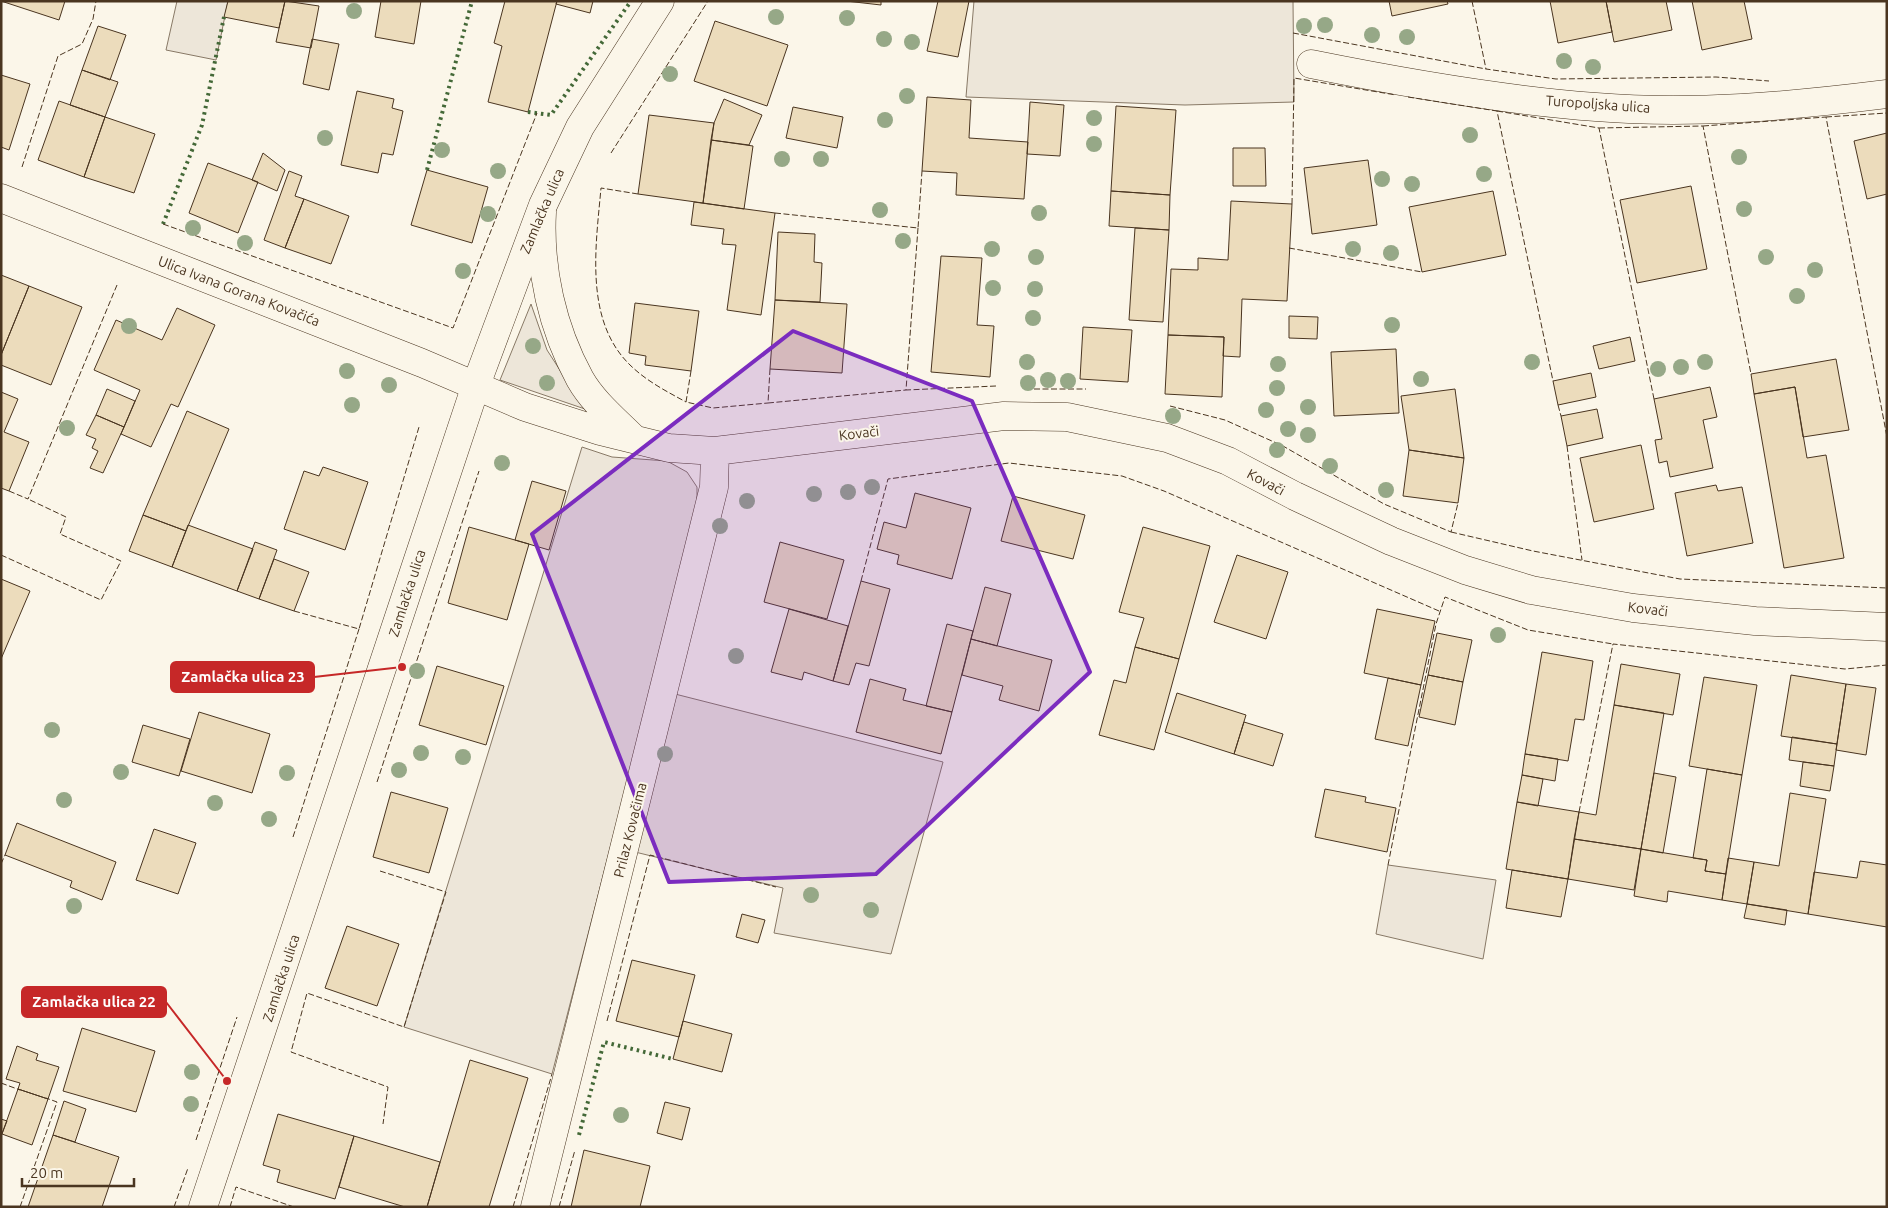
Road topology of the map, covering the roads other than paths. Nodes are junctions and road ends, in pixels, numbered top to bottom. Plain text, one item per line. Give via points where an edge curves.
1 (660, 1) edge
2 (1312, 64) dead end
3 (1887, 94) edge
4 (1, 198) edge
5 (542, 205) junction
6 (476, 385) junction
7 (636, 441) junction
8 (715, 451) junction
9 (1887, 627) edge
10 (203, 1207) edge
11 (535, 1207) edge

1 - 5 street, Zamlačka ulica via 580,128
2 - 3 street, Turopoljska ulica via 1403,82 1596,107 1758,108
4 - 6 street, Ulica Ivana Gorana Kovačića
5 - 6 street, Zamlačka ulica
5 - 7 street via 540,240 543,268 550,304 564,342 580,380 603,409
6 - 7 street, Kovači via 525,407
6 - 10 street, Zamlačka ulica
7 - 8 street, Kovači via 669,448
8 - 9 street, Kovači via 1004,416 1067,417 1167,438 1228,461 1392,541 1465,570 1531,590 1652,610 1755,620
8 - 11 street, Prilaz Kovačima via 714,487

